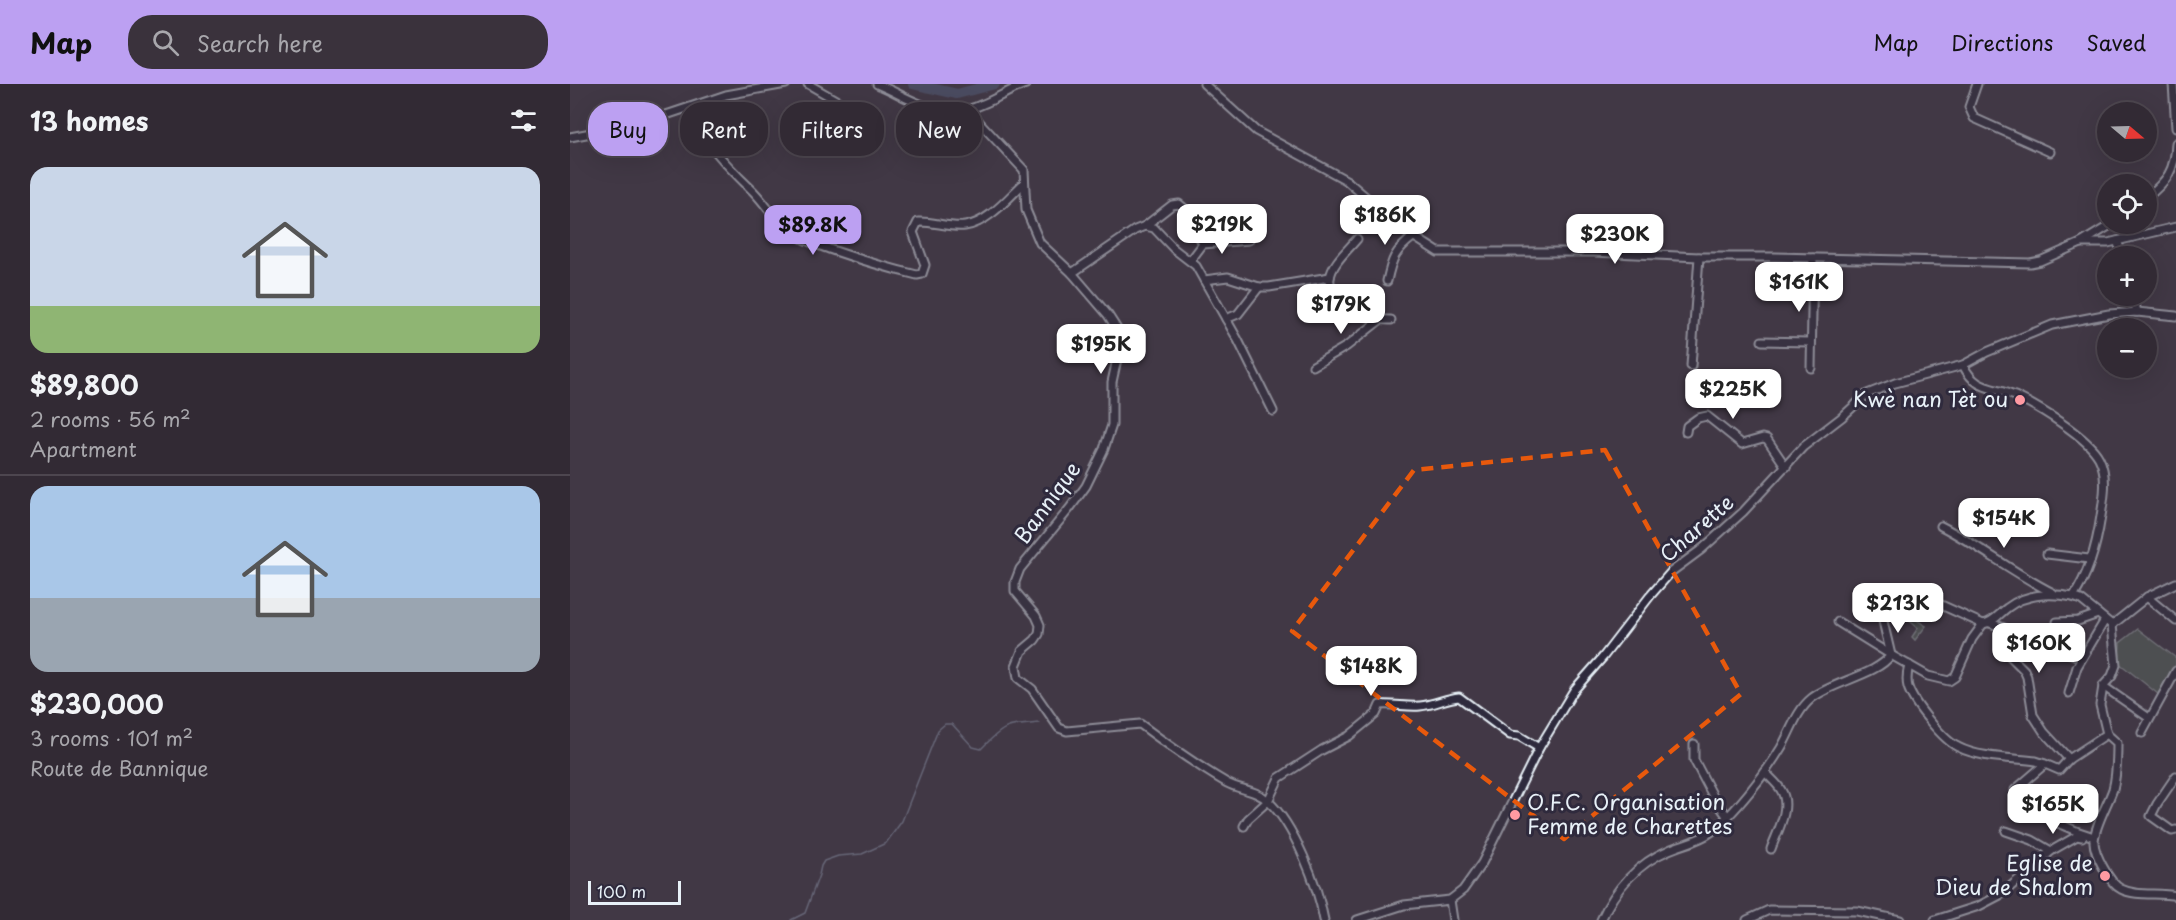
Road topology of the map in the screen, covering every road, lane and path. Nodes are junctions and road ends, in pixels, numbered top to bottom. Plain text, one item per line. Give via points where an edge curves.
1 (786, 84) edge
2 (808, 84) edge
3 (877, 84) edge
4 (1026, 84) edge
5 (1204, 84) edge
6 (1977, 84) edge
7 (2173, 84) edge
8 (707, 102) edge
9 (839, 102) edge
10 (916, 102) edge
11 (982, 105) edge
12 (680, 111) edge
13 (982, 125) edge
14 (2176, 128) edge
15 (570, 137) edge
16 (2176, 143) edge
17 (2050, 152) dead end
18 (719, 156) edge
19 (1024, 183) junction
20 (2157, 188) edge
21 (1145, 225) junction
22 (2176, 227) edge
23 (2097, 233) edge
24 (1413, 237) junction
25 (1357, 239) dead end
26 (1249, 240) dead end
27 (2117, 241) junction
28 (2081, 243) junction
29 (1203, 244) junction
30 (2119, 246) edge
31 (1699, 257) junction
32 (1813, 258) junction
33 (1191, 260) junction
34 (1072, 273) junction
35 (1330, 276) junction
36 (1388, 278) dead end
37 (1204, 280) junction
38 (1259, 287) junction
39 (2136, 306) edge
40 (2137, 312) junction
41 (2176, 316) edge
42 (1226, 319) junction
43 (1380, 320) junction
44 (1391, 320) dead end
45 (1762, 341) dead end
46 (1810, 342) junction
47 (1963, 365) junction
48 (1313, 366) dead end
49 (1691, 366) dead end
50 (1811, 368) dead end
51 (1273, 411) dead end
52 (1686, 432) dead end
53 (1786, 467) junction
54 (1941, 526) dead end
55 (2047, 554) dead end
56 (2090, 559) junction
57 (2176, 583) edge
58 (2055, 594) junction
59 (2073, 597) junction
60 (2147, 597) junction
61 (1939, 604) dead end
62 (2098, 614) junction
63 (1882, 617) dead end
64 (2105, 620) junction
65 (2176, 621) edge
66 (1838, 622) dead end
67 (2057, 622) dead end
68 (1987, 623) junction
69 (2112, 626) junction
70 (2012, 631) junction
71 (1892, 655) junction
72 (2082, 658) junction
73 (1909, 664) junction
74 (2176, 671) edge
75 (2103, 686) junction
76 (2069, 693) dead end
77 (2150, 718) junction
78 (2142, 733) dead end
79 (2108, 734) junction
80 (1694, 744) dead end
81 (1539, 748) junction
82 (2069, 759) junction
83 (2045, 764) junction
84 (1765, 772) junction
85 (2176, 776) edge
86 (1268, 801) junction
87 (1727, 816) junction
88 (1244, 826) dead end
89 (2176, 830) edge
90 (2006, 831) dead end
91 (2094, 839) junction
92 (1771, 849) dead end
93 (2051, 851) junction
94 (2176, 896) edge
95 (1450, 900) junction
96 (1324, 920) edge
97 (1357, 920) edge
98 (1453, 920) edge
99 (1601, 920) edge
100 (1747, 920) edge
101 (1900, 920) edge
102 (1935, 920) edge

1 - 8 street
2 - 9 street
3 - 10 street
4 - 11 street
5 - 24 street via 1256,131 1346,180
6 - 17 street via 1969,107 1974,118
7 - 14 street
12 - 15 street
13 - 19 street, Bannique via 1024,170
16 - 20 street via 2168,179
18 - 19 street via 790,231 868,263 917,275 925,265 913,232 918,222 966,226 977,222
19 - 34 street, Bannique via 1026,210 1034,234
21 - 29 street via 1179,204
21 - 33 street via 1154,228
21 - 34 street
22 - 27 street
23 - 28 street
24 - 31 street via 1438,252
24 - 36 street via 1392,258
25 - 35 street
26 - 29 street
27 - 28 street
27 - 30 street
28 - 32 street via 2030,263
29 - 33 street
31 - 32 street
31 - 49 street
32 - 46 street
33 - 37 street
34 - 86 street, Bannique via 1117,329 1119,350 1112,382 1112,425 1086,486 1017,576 1015,591 1040,625 1035,640 1022,651 1016,666 1018,678 1032,689 1059,728 1067,731 1140,724 1230,785
35 - 38 street
35 - 43 street via 1335,295 1370,318
37 - 38 street via 1228,277
37 - 42 street
38 - 42 street via 1238,314
39 - 40 street
40 - 41 street, Charette
40 - 47 street, Charette via 2052,325
42 - 51 street
43 - 44 street
43 - 48 street
45 - 46 street
46 - 50 street
47 - 53 street, Charette via 1867,394 1803,447
47 - 56 street via 1969,378 2014,396 2051,417 2085,441 2100,459 2105,485 2098,537
52 - 53 street via 1687,426 1707,416 1742,444 1767,439
53 - 81 street, Charette via 1724,531 1671,572 1574,690
54 - 58 street
55 - 56 street
56 - 59 street
57 - 60 street
58 - 59 street
58 - 68 street via 2018,600
59 - 62 street
60 - 65 street
60 - 69 street
61 - 68 street
62 - 64 street
62 - 67 street via 2078,621
63 - 71 street
64 - 69 street
64 - 72 street
66 - 71 street
68 - 70 street
68 - 73 street via 1972,639 1955,677 1948,681 1928,676
69 - 75 street via 2116,665
70 - 72 street
70 - 82 street via 2010,656 2024,670 2033,715
71 - 73 street
71 - 84 street via 1879,666 1810,699
72 - 76 street
73 - 83 street via 1906,679 1911,694 1940,733 1958,747
74 - 77 street
75 - 77 street
75 - 79 street via 2100,705
77 - 78 street
79 - 82 street
79 - 91 street via 2117,743 2113,788
80 - 87 street via 1694,760
81 - 86 street via 1510,735 1459,697 1422,706 1380,705 1376,714 1349,736 1279,778
81 - 95 street, Charette via 1473,878
82 - 83 street via 2059,770
83 - 91 street via 2015,790 2016,797 2061,825
84 - 87 street
84 - 92 street via 1785,798
85 - 89 street via 2151,816
86 - 88 street
86 - 96 street via 1289,828 1309,870
87 - 99 street via 1710,833 1645,862 1629,876
90 - 93 street
91 - 93 street via 2078,836
91 - 94 street via 2103,867 2119,889
93 - 102 street via 2002,894
95 - 97 street via 1404,905
95 - 98 street
100 - 101 street via 1769,910 1857,911

